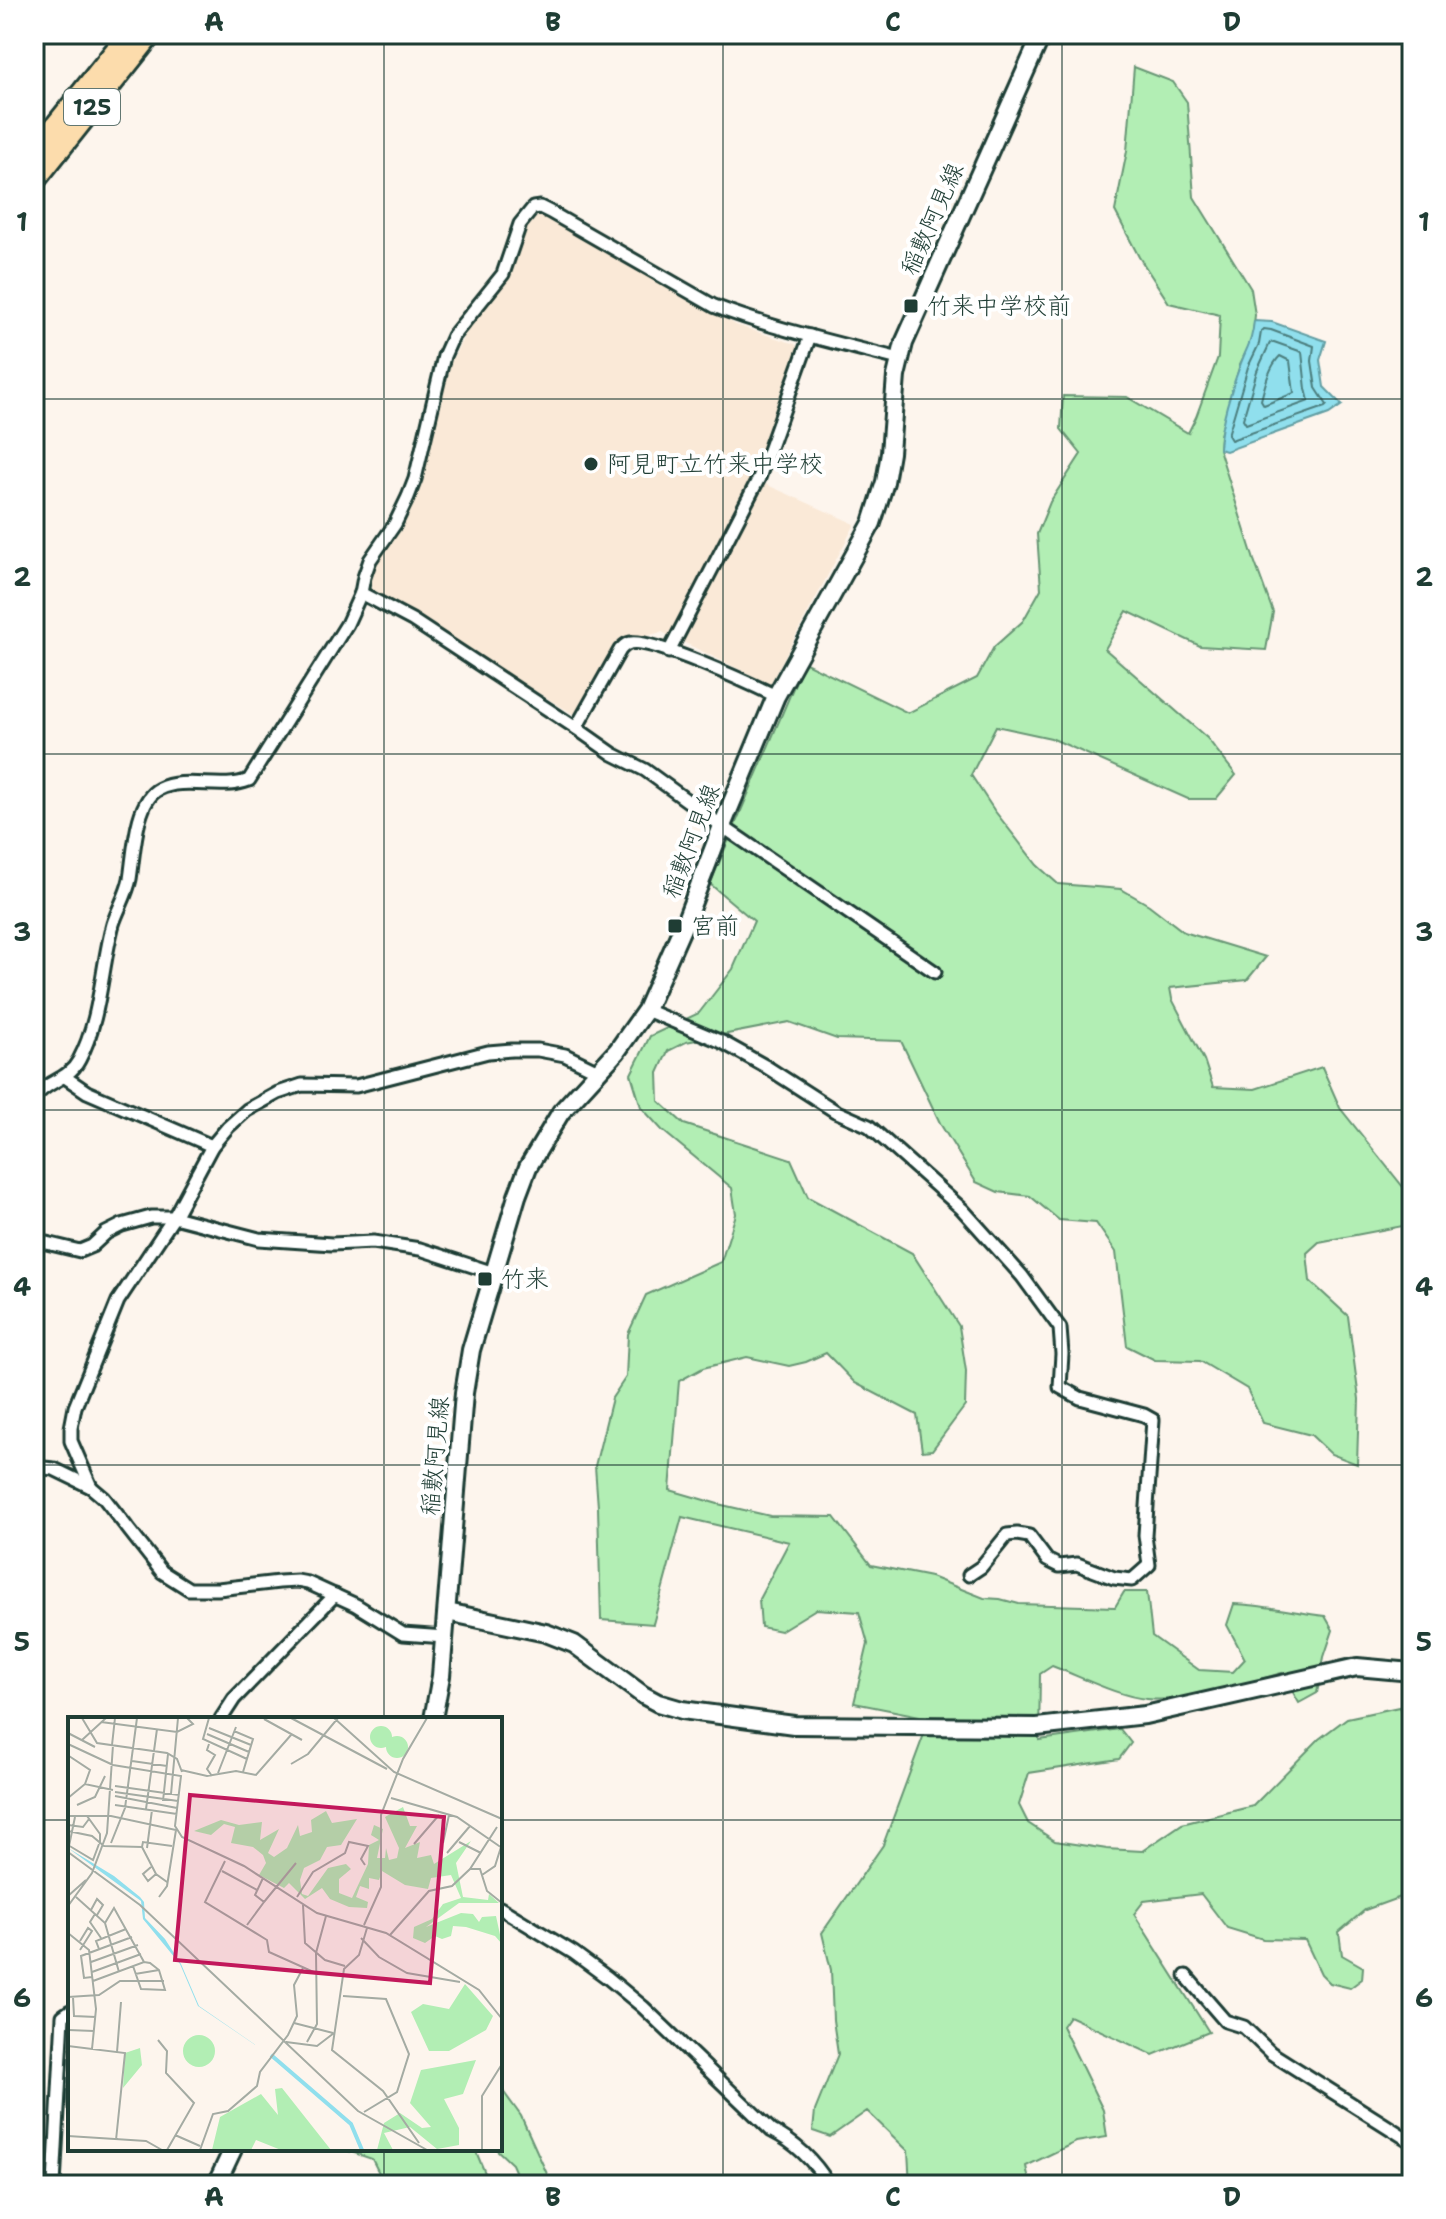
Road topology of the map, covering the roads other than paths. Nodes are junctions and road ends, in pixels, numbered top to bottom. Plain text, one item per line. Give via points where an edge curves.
1 (129, 34) edge
2 (151, 34) edge
3 (1042, 34) edge
4 (34, 153) edge
5 (34, 181) edge
6 (810, 336) junction
7 (899, 359) junction
8 (361, 593) junction
9 (669, 652) junction
10 (776, 696) junction
11 (576, 728) junction
12 (722, 826) junction
13 (935, 972) dead end
14 (646, 1010) junction
15 (598, 1071) junction
16 (65, 1077) junction
17 (34, 1098) edge
18 (212, 1146) junction
19 (174, 1217) junction
20 (34, 1240) edge
21 (494, 1273) junction
22 (34, 1467) edge
23 (91, 1487) junction
24 (969, 1575) dead end
25 (335, 1595) junction
26 (447, 1612) junction
27 (445, 1637) junction
28 (1412, 1672) edge
29 (222, 1717) edge
30 (433, 1717) edge
31 (502, 1909) edge
32 (1186, 1976) dead end
33 (68, 2012) edge
34 (1412, 2142) edge
35 (232, 2151) edge
36 (54, 2185) edge
37 (216, 2185) edge
38 (829, 2185) edge

1 - 4 highway, 125
2 - 5 highway, 125
3 - 7 main road, 稲敷阿見線
6 - 7 street
6 - 8 street via 714,306 550,212 533,208 520,224 503,274 453,336 444,356 415,479 395,524 370,560
6 - 9 street via 759,478
7 - 10 main road, 稲敷阿見線 via 879,504
8 - 11 street via 412,620
8 - 16 street via 249,780 160,788 144,806 90,1034 78,1063
9 - 10 street
9 - 11 street via 626,644
10 - 12 main road, 稲敷阿見線
11 - 12 street
12 - 13 street
12 - 14 main road, 稲敷阿見線
14 - 15 main road, 稲敷阿見線
14 - 24 street via 722,1042 869,1126 962,1209 1022,1276 1060,1328 1060,1387 1153,1420 1145,1535 1149,1565 1132,1580 1077,1564 1059,1566 1047,1560 1029,1536 1017,1534 1007,1535
15 - 18 street via 565,1055 512,1050 356,1086 302,1085 247,1110
15 - 21 main road, 稲敷阿見線 via 561,1112 528,1167
16 - 17 street
16 - 18 street via 87,1092
18 - 19 street
19 - 20 street via 122,1225 80,1251
19 - 21 street via 259,1239 373,1242 420,1249
19 - 23 street via 118,1301 75,1407 71,1441
21 - 26 main road, 稲敷阿見線 via 464,1393
22 - 23 street via 54,1469
23 - 25 street via 162,1572 189,1589 297,1581
25 - 27 street via 403,1634
25 - 29 street
26 - 27 main road, 稲敷阿見線
26 - 28 main road via 574,1644 658,1703 794,1725 1037,1727 1145,1715 1357,1667
27 - 30 main road, 稲敷阿見線
31 - 38 street via 574,1953 643,2007 772,2131 791,2141
32 - 34 street via 1225,2021 1244,2027 1271,2053
33 - 36 street via 63,2016
35 - 37 main road

